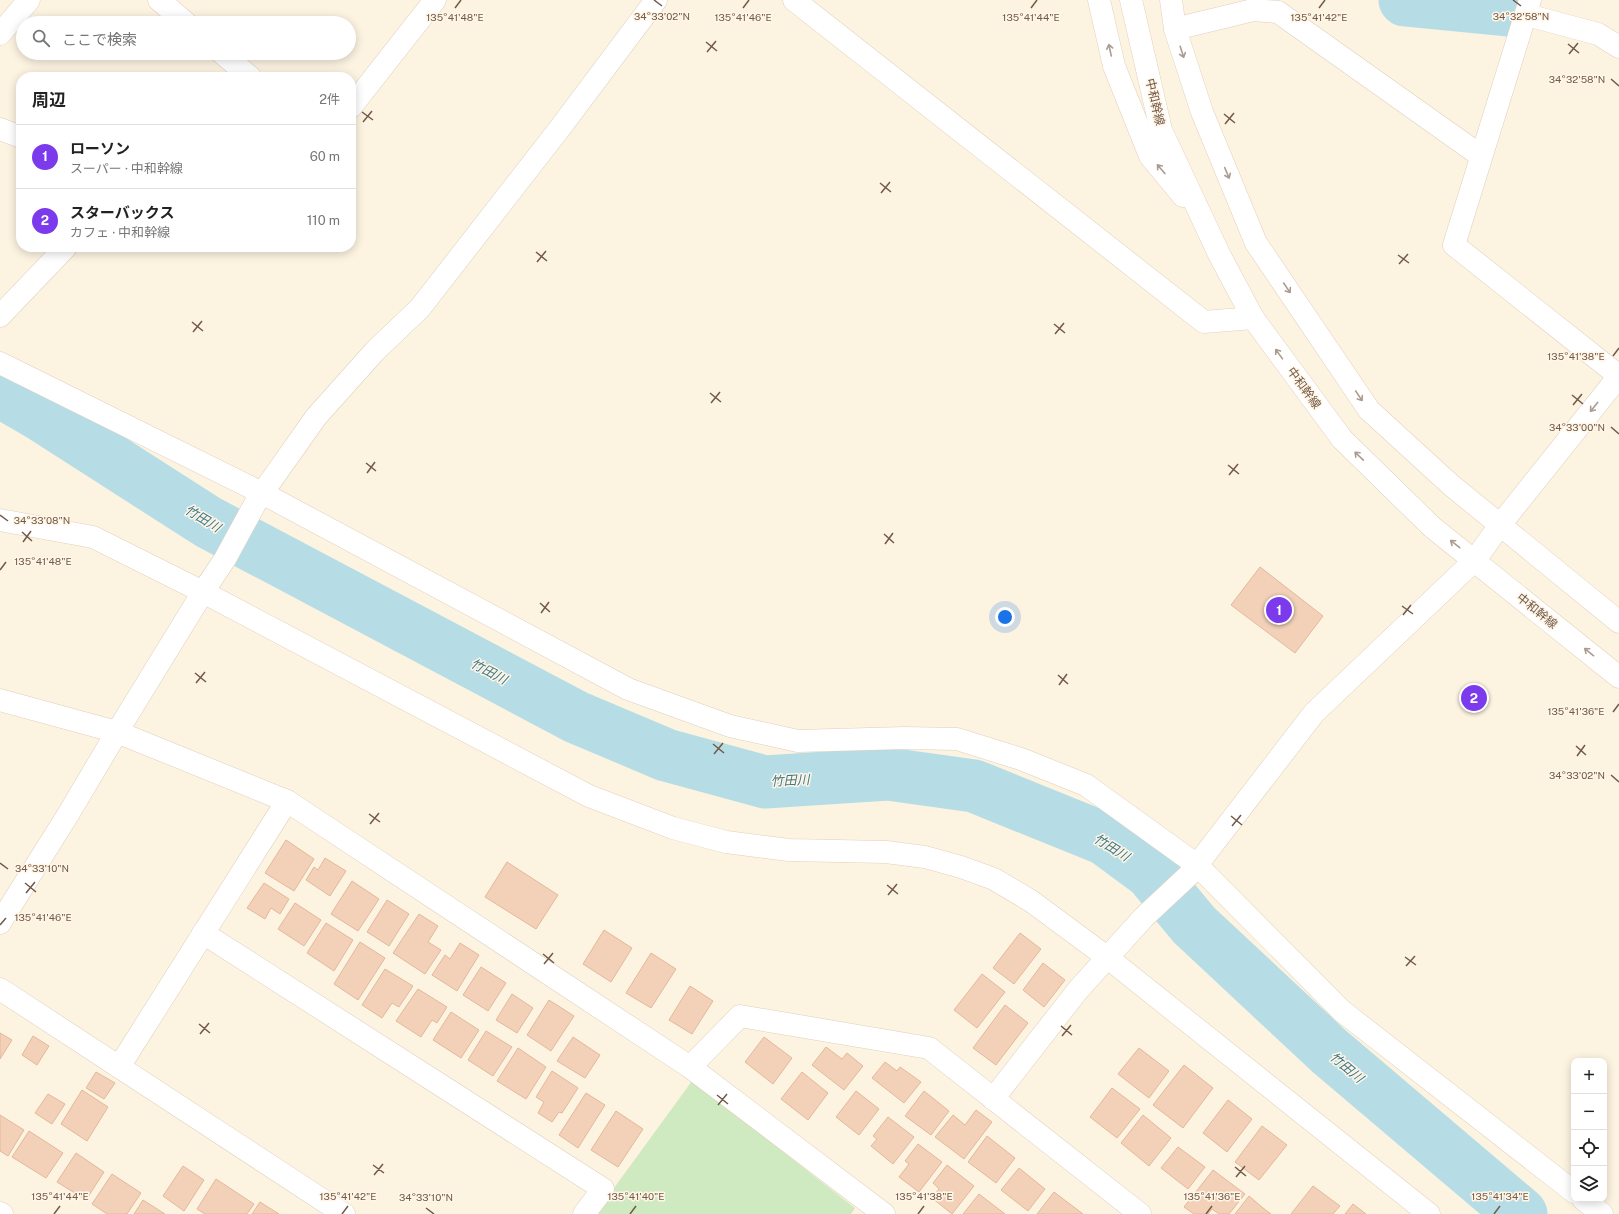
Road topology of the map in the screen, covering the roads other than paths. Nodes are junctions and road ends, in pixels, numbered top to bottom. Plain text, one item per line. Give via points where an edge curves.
1 (29, 0) edge
2 (159, 0) edge
3 (435, 0) edge
4 (656, 0) edge
5 (794, 0) edge
6 (1099, 0) edge
7 (1131, 0) edge
8 (1171, 0) edge
9 (1528, 7) edge
10 (178, 16) edge
11 (1175, 29) junction
12 (0, 34) edge
13 (1619, 47) edge
14 (230, 60) edge
15 (244, 72) edge
16 (356, 100) edge
17 (0, 129) edge
18 (16, 135) edge
19 (1481, 156) junction
20 (1203, 220) junction
21 (61, 252) edge
22 (0, 316) edge
23 (1253, 318) junction
24 (0, 363) edge
25 (1619, 376) edge
26 (259, 497) junction
27 (0, 520) edge
28 (1500, 525) junction
29 (1475, 560) junction
30 (203, 592) junction
31 (1619, 622) edge
32 (1619, 677) edge
33 (0, 700) edge
34 (117, 732) junction
35 (287, 801) junction
36 (1194, 869) junction
37 (0, 923) edge
38 (203, 934) junction
39 (1108, 958) junction
40 (0, 989) edge
41 (119, 1067) junction
42 (690, 1067) junction
43 (993, 1099) junction
44 (1571, 1190) edge
45 (1587, 1202) edge
46 (872, 1210) edge
47 (344, 1214) edge
48 (584, 1214) edge
49 (1140, 1214) edge
50 (1430, 1214) edge
51 (1602, 1214) edge

1 - 12 street
2 - 10 street
3 - 16 street
4 - 26 street via 420,308 375,351 316,417
5 - 23 street via 1204,322
20 -> 6 street via 1150,156 1114,66
7 - 20 street, 中和幹線 via 1161,130
8 - 11 street
9 - 13 street via 1598,34
9 - 19 street
11 - 19 street via 1254,10 1278,12
11 -> 28 street via 1202,112 1256,243 1369,410
14 - 15 street
17 - 18 street
19 - 25 street via 1454,245
20 - 23 street, 中和幹線
21 - 22 street
29 -> 23 street, 中和幹線 via 1432,527 1342,439
24 - 26 street
25 -> 28 street
26 - 30 street via 225,559
26 - 36 street via 628,689 730,726 798,741 957,739 1021,758 1086,785
27 - 30 street via 93,536
28 - 29 street
28 - 31 street
32 -> 29 street, 中和幹線
29 - 36 street via 1314,713
30 - 34 street
30 - 39 street via 589,796 673,828 726,842 789,850 886,852 925,857 961,867 994,879 1031,901
33 - 34 street
34 - 35 street
34 - 37 street
35 - 38 street
35 - 42 street
36 - 39 street via 1144,917
36 - 44 street via 1342,1011
38 - 41 street
38 - 48 street via 603,1189
39 - 43 street via 1078,990
39 - 50 street
40 - 41 street
41 - 47 street
42 - 43 street via 740,1016 929,1048
42 - 46 street
43 - 49 street
45 - 51 street

